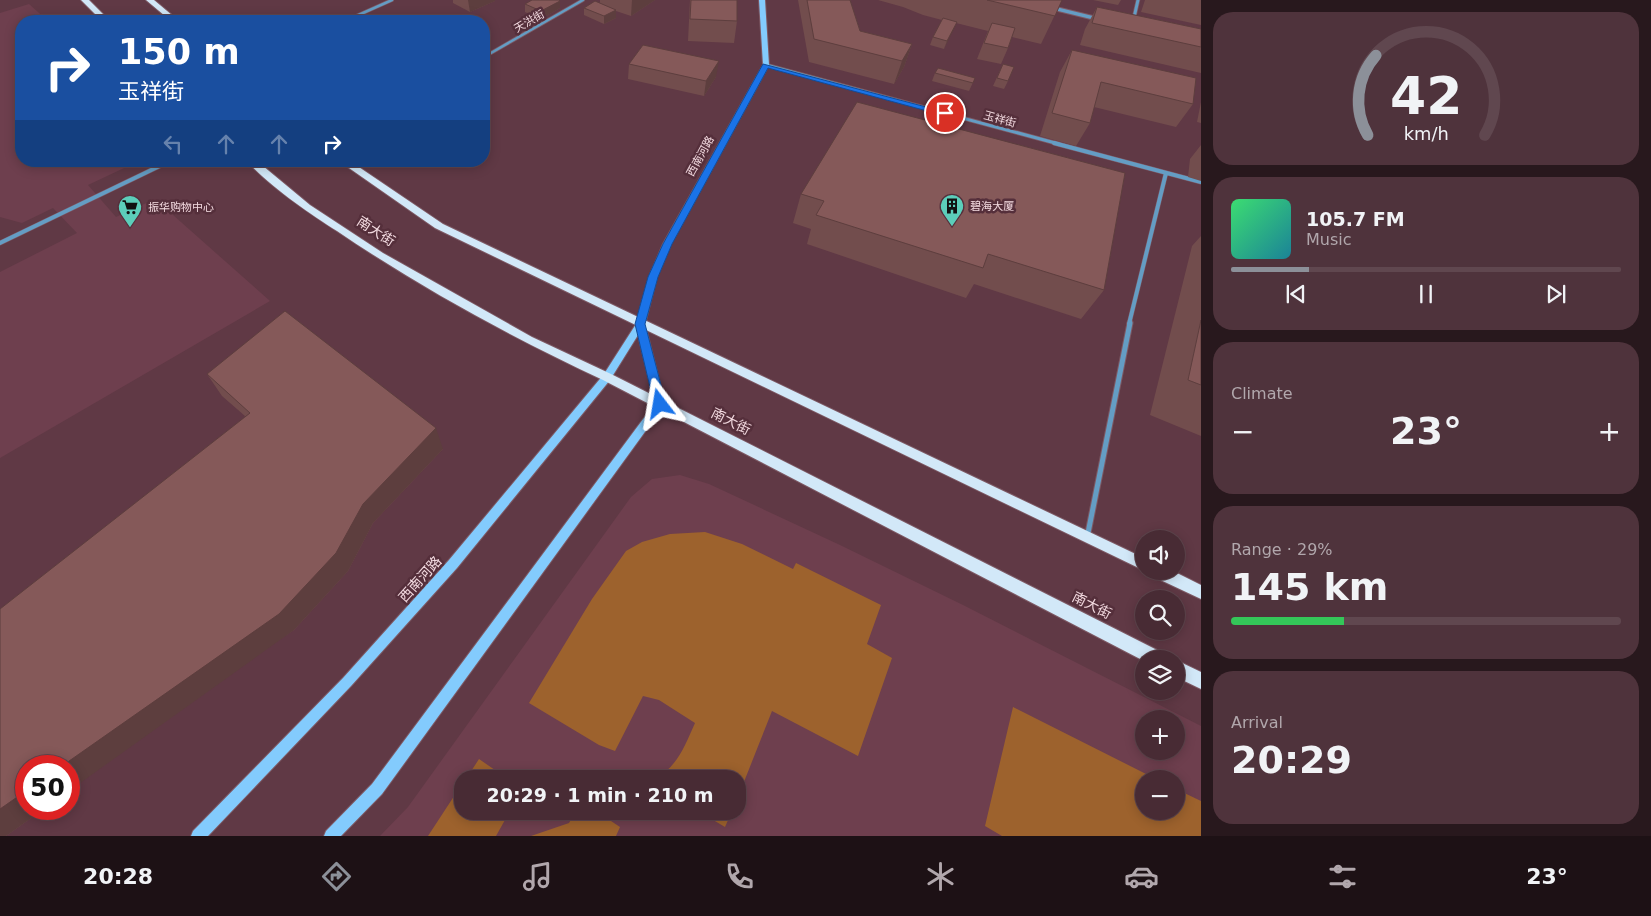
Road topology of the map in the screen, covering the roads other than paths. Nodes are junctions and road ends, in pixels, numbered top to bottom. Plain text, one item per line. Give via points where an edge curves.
1 (85, 0) edge
2 (150, 0) edge
3 (392, 0) edge
4 (582, 0) edge
5 (762, 0) edge
6 (1138, 0) edge
7 (1038, 4) edge
8 (100, 15) edge
9 (168, 15) edge
10 (358, 15) edge
11 (1113, 22) edge
12 (1123, 24) edge
13 (1132, 26) junction
14 (1141, 28) edge
15 (490, 54) edge
16 (766, 65) junction
17 (158, 167) edge
18 (258, 167) edge
19 (352, 167) edge
20 (1166, 173) junction
21 (1201, 182) edge
22 (0, 243) edge
23 (640, 324) junction
24 (607, 377) junction
25 (660, 404) junction
26 (1087, 538) junction
27 (1135, 561) edge
28 (1176, 580) edge
29 (1201, 592) edge
30 (1139, 650) edge
31 (1185, 673) edge
32 (1201, 681) edge
33 (198, 836) edge
34 (331, 836) edge

1 - 8 main road
2 - 9 main road
3 - 10 lane
4 - 15 lane, 天洪街
5 - 16 main road
6 - 13 street
7 - 11 street
12 - 13 street
13 - 14 street
16 - 20 street, 玉祥街
16 - 23 main road, 西南河路 via 667,244 653,277
17 - 22 street
18 - 24 main road, 南大街 via 307,207 379,255 528,340
19 - 23 main road via 439,226
20 - 21 street, 玉祥街
20 - 26 street via 1120,362
23 - 24 main road, 西南河路
23 - 25 main road, 西南河路
23 - 26 main road
24 - 25 main road, 南大街
24 - 33 main road, 西南河路 via 453,564 347,682
25 - 30 main road, 南大街
25 - 34 main road via 376,789
26 - 27 main road
28 - 29 main road
31 - 32 main road

